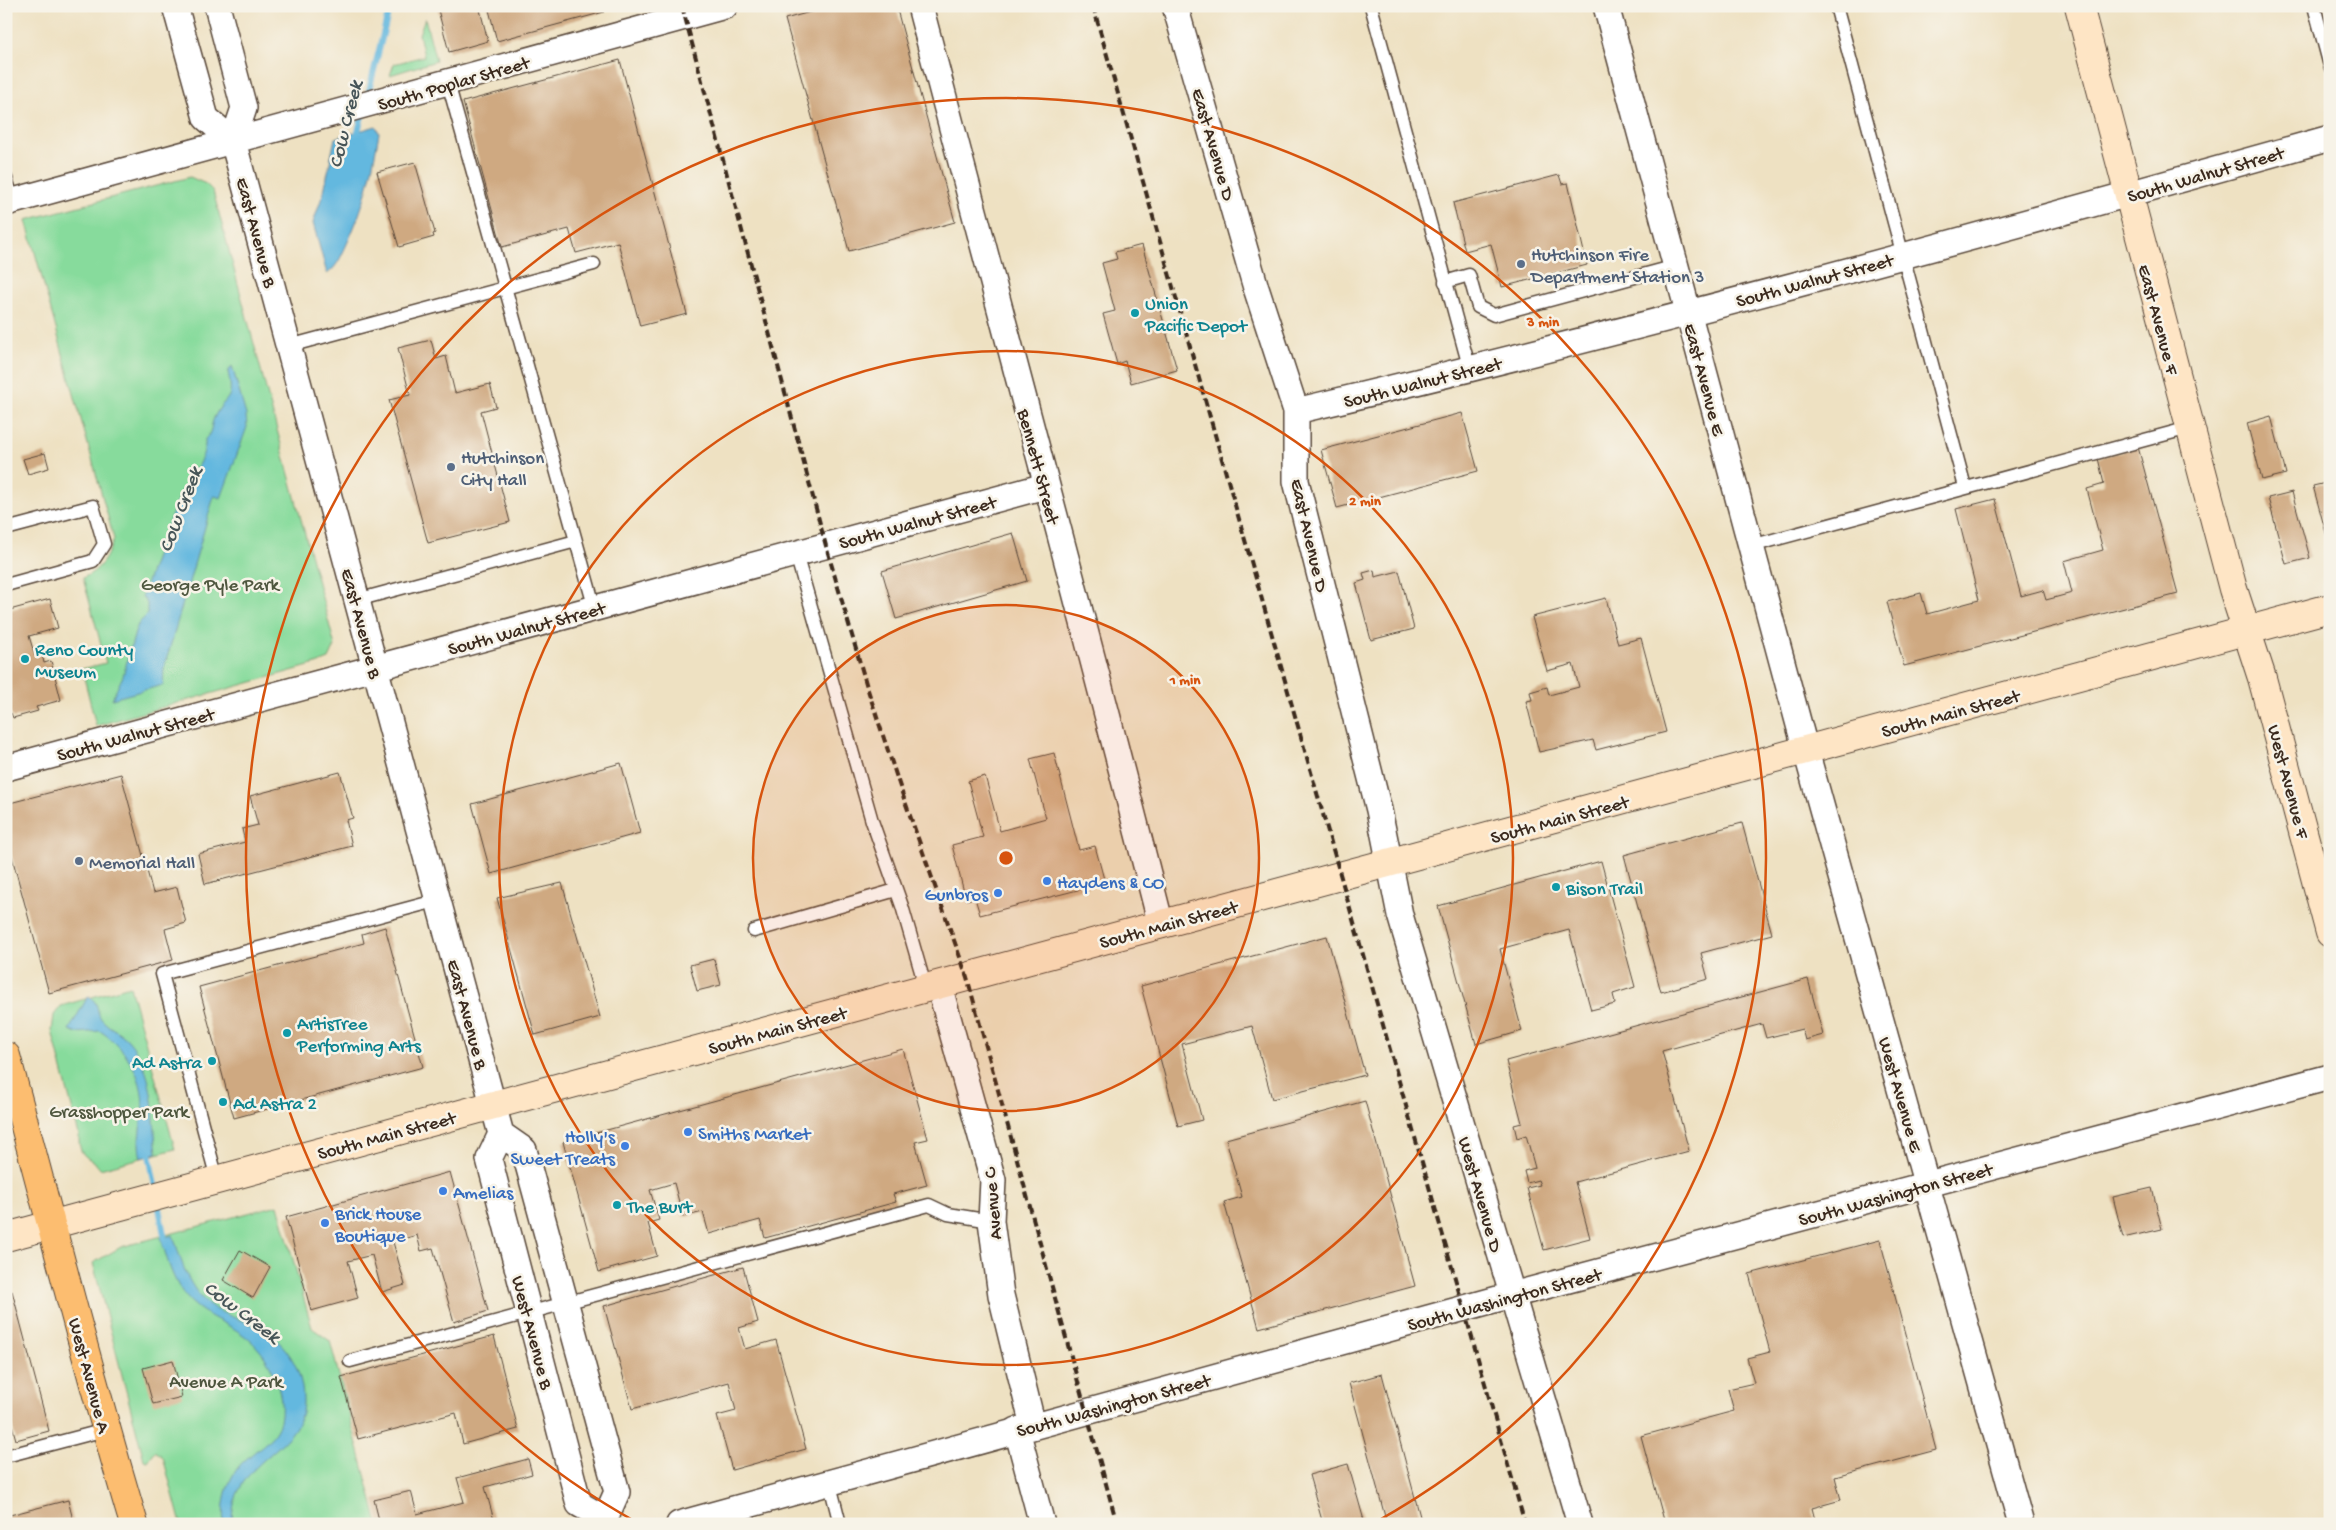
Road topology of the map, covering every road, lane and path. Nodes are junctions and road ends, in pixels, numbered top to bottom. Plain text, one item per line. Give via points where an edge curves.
1 (175, 6) edge
2 (217, 6) edge
3 (725, 6) edge
4 (920, 6) edge
5 (1175, 6) edge
6 (1371, 6) edge
7 (1606, 6) edge
8 (1836, 6) edge
9 (2079, 6) edge
10 (2314, 6) edge
11 (2330, 66) edge
12 (448, 83) junction
13 (2330, 138) edge
14 (233, 141) junction
15 (8, 194) edge
16 (2127, 194) junction
17 (1904, 254) junction
18 (594, 264) dead end
19 (1676, 266) junction
20 (1446, 282) junction
21 (505, 288) junction
22 (1689, 313) junction
23 (289, 346) junction
24 (1470, 370) junction
25 (1296, 412) junction
26 (2190, 428) junction
27 (1045, 486) junction
28 (1964, 487) junction
29 (6, 529) edge
30 (576, 541) junction
31 (1751, 546) junction
32 (796, 554) junction
33 (6, 585) edge
34 (356, 600) junction
35 (2330, 608) edge
36 (595, 609) junction
37 (2247, 631) junction
38 (374, 668) junction
39 (1806, 751) junction
40 (6, 768) edge
41 (1390, 863) junction
42 (896, 890) junction
43 (439, 900) junction
44 (1161, 925) junction
45 (754, 931) dead end
46 (2330, 933) edge
47 (932, 987) junction
48 (6, 1056) edge
49 (2330, 1078) edge
50 (493, 1105) junction
51 (501, 1134) junction
52 (217, 1180) junction
53 (1927, 1185) junction
54 (991, 1221) junction
55 (53, 1224) junction
56 (6, 1237) edge
57 (1512, 1295) junction
58 (567, 1302) junction
59 (528, 1313) junction
60 (350, 1361) dead end
61 (1025, 1428) junction
62 (105, 1430) junction
63 (6, 1456) edge
64 (828, 1481) junction
65 (605, 1522) edge
66 (134, 1524) edge
67 (679, 1524) edge
68 (840, 1524) edge
69 (1042, 1524) edge
70 (1580, 1524) edge
71 (2022, 1524) edge

1 - 14 street via 206,118
2 - 14 street via 244,108
3 - 12 street, South Poplar Street
4 - 27 street, Bennett Street
5 - 25 street, East Avenue D via 1256,288
6 - 20 lane
7 - 19 street, East Avenue E
8 - 17 lane
9 - 16 street, East Avenue F
10 - 11 lane
12 - 14 street, South Poplar Street
12 - 21 lane
13 - 16 street, South Walnut Street
14 - 15 street, South Poplar Street
14 - 23 street, East Avenue B
16 - 17 street, South Walnut Street
16 - 26 street, East Avenue F
17 - 22 street, South Walnut Street
17 - 28 lane
18 - 21 lane
19 - 20 lane via 1494,315 1478,307 1469,275
19 - 22 street, East Avenue E
20 - 24 lane
21 - 23 lane
21 - 30 lane
22 - 24 street, South Walnut Street
22 - 31 street, East Avenue E
23 - 34 street, East Avenue B
24 - 25 street, South Walnut Street
25 - 41 street, East Avenue D via 1296,481
26 - 28 lane
26 - 37 street, East Avenue F
27 - 32 street, South Walnut Street
27 - 44 street, Bennett Street via 1098,674
28 - 31 lane
29 - 33 lane via 93,506 104,544 93,562
30 - 34 lane
30 - 36 lane
31 - 39 street, East Avenue E
32 - 36 street, South Walnut Street
32 - 42 lane via 869,812
34 - 38 street, East Avenue B
35 - 37 street, South Main Street
36 - 38 street, South Walnut Street
37 - 39 street, South Main Street
37 - 46 street, West Avenue F
38 - 40 street, South Walnut Street
38 - 43 street, East Avenue B
39 - 41 street, South Main Street
39 - 53 street, West Avenue E
41 - 44 street, South Main Street
41 - 57 street, West Avenue D via 1400,915
42 - 45 lane
42 - 47 lane
43 - 50 street, East Avenue B
43 - 52 lane via 162,974
44 - 47 street, South Main Street
47 - 50 street, South Main Street
47 - 54 street, Avenue C via 993,1180
48 - 55 main road, West Avenue A
49 - 53 street, South Washington Street
50 - 51 street
50 - 52 street, South Main Street
51 - 58 street, West Avenue B via 524,1150
51 - 59 street, West Avenue B via 489,1159
52 - 55 street, South Main Street
53 - 57 street, South Washington Street
53 - 71 street, West Avenue E
54 - 58 lane via 948,1214 929,1205
54 - 61 street, Avenue C
55 - 56 street, South Main Street
55 - 62 main road, West Avenue A
57 - 61 street, South Washington Street
57 - 70 street, West Avenue D
58 - 59 lane
58 - 65 street, West Avenue B via 617,1492
59 - 60 lane
59 - 65 street, West Avenue B via 579,1504
61 - 64 street, South Washington Street
61 - 69 street, Avenue C
62 - 63 lane
62 - 66 main road, West Avenue A
64 - 67 street, South Washington Street
64 - 68 lane

